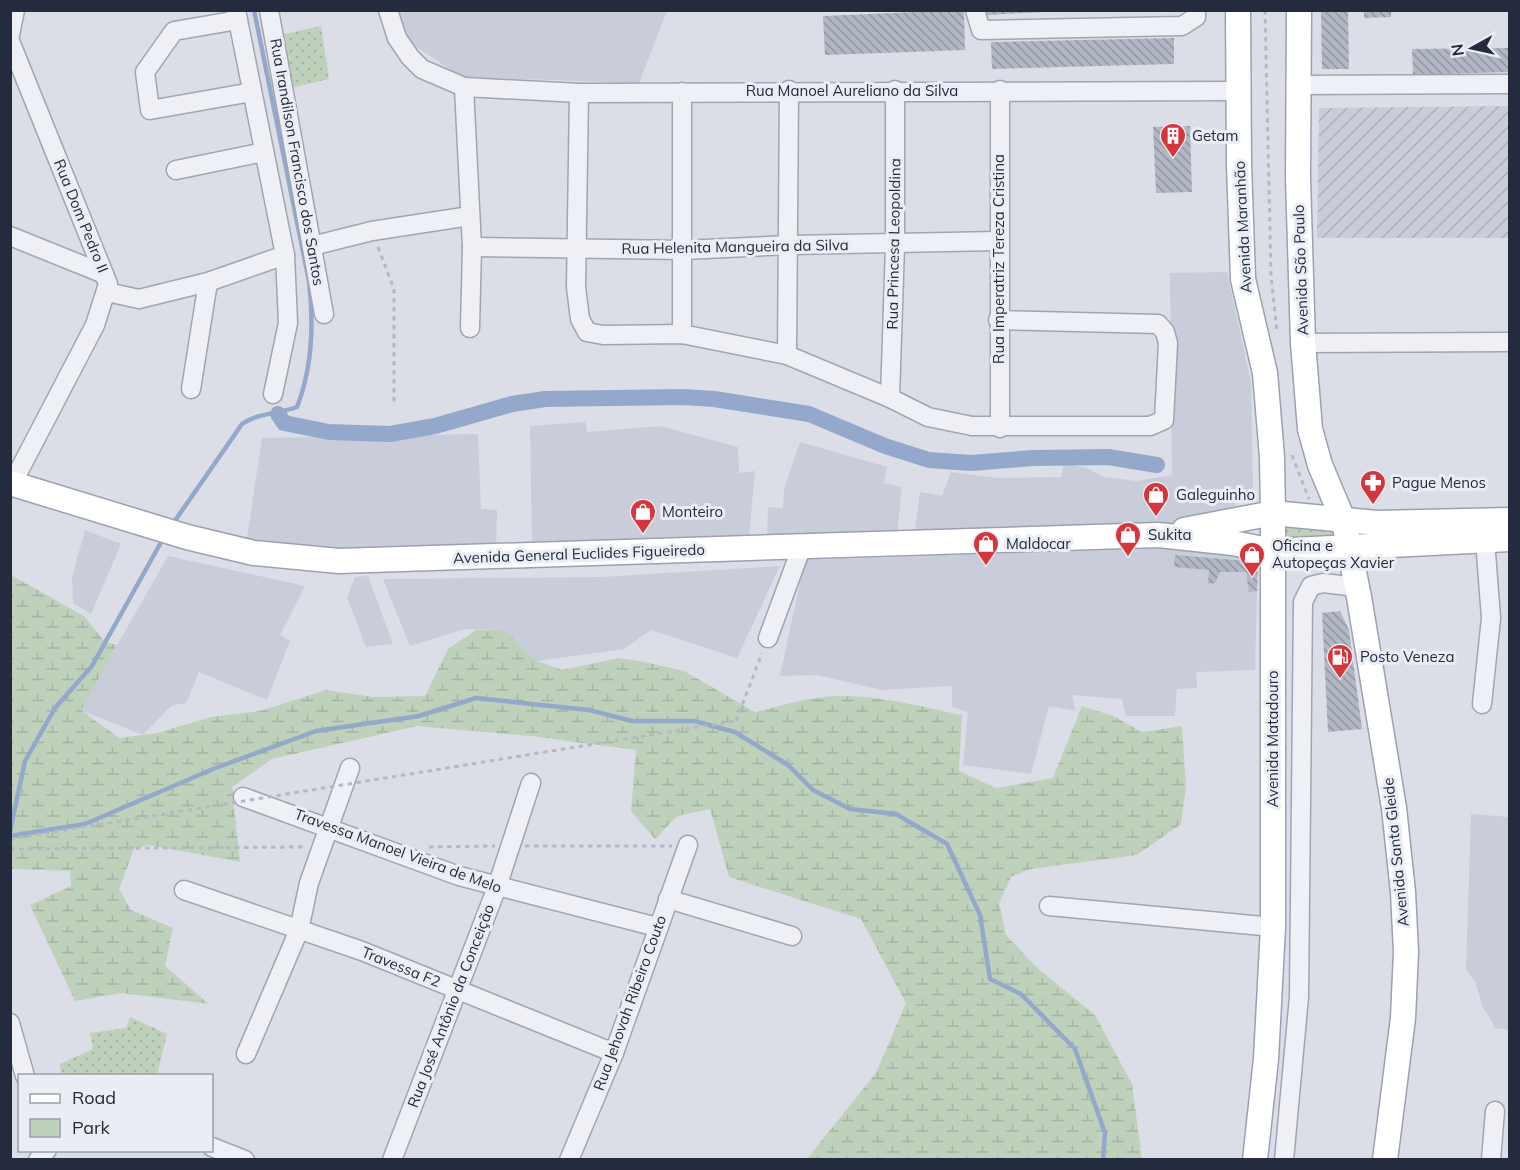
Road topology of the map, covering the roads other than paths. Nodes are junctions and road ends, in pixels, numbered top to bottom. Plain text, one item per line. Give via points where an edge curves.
1 (15, 10) edge
2 (269, 10) edge
3 (388, 10) edge
4 (975, 10) edge
5 (1196, 10) edge
6 (1238, 10) edge
7 (1299, 10) edge
8 (237, 15) edge
9 (10, 35) edge
10 (10, 41) edge
11 (1509, 84) edge
12 (1298, 85) junction
13 (464, 87) junction
14 (789, 90) junction
15 (895, 90) junction
16 (1000, 90) junction
17 (1240, 91) junction
18 (252, 92) junction
19 (682, 92) junction
20 (579, 93) junction
21 (264, 152) junction
22 (176, 170) dead end
23 (470, 216) junction
24 (10, 236) edge
25 (999, 242) junction
26 (790, 245) junction
27 (895, 245) junction
28 (312, 246) junction
29 (472, 247) junction
30 (578, 248) junction
31 (684, 250) junction
32 (285, 255) junction
33 (104, 274) junction
34 (207, 282) junction
35 (107, 292) junction
36 (324, 314) dead end
37 (998, 320) junction
38 (470, 328) dead end
39 (682, 334) junction
40 (1509, 342) edge
41 (1303, 344) junction
42 (787, 355) junction
43 (190, 389) dead end
44 (273, 393) dead end
45 (890, 398) junction
46 (1000, 428) junction
47 (11, 483) edge
48 (1273, 513) junction
49 (1509, 520) edge
50 (1344, 522) junction
51 (1158, 535) junction
52 (1509, 539) edge
53 (1485, 540) junction
54 (802, 546) junction
55 (1349, 547) junction
56 (1273, 551) junction
57 (1357, 587) junction
58 (768, 638) road end
59 (1482, 704) dead end
60 (350, 768) dead end
61 (531, 783) dead end
62 (243, 796) dead end
63 (330, 826) junction
64 (688, 845) dead end
65 (497, 887) junction
66 (184, 890) dead end
67 (668, 899) junction
68 (1049, 906) dead end
69 (657, 927) junction
70 (1273, 927) junction
71 (299, 930) junction
72 (792, 936) dead end
73 (458, 991) junction
74 (10, 1023) edge
75 (614, 1053) junction
76 (246, 1054) dead end
77 (24, 1074) edge
78 (1495, 1111) dead end
79 (213, 1152) edge
80 (245, 1160) edge
81 (392, 1160) edge
82 (569, 1160) edge
83 (1255, 1160) edge
84 (1284, 1160) edge
85 (1385, 1160) edge
86 (1491, 1160) edge

1 - 9 street
2 - 28 street, Rua Irandilson Francisco dos Santos
3 - 13 street via 397,38 410,57 422,69
4 - 5 street via 981,30 1182,26 1196,17
6 - 17 main road, Avenida Maranhão
7 - 12 main road, Avenida São Paulo
8 - 18 street, Rua Irandilson Francisco dos Santos
8 - 18 street via 174,30 145,72 150,110
10 - 33 street, Rua Dom Pedro II
11 - 12 street
12 - 41 main road, Avenida São Paulo
13 - 20 street, Rua Manoel Aureliano da Silva
13 - 23 street
14 - 15 street, Rua Manoel Aureliano da Silva
14 - 19 street, Rua Manoel Aureliano da Silva
14 - 26 street
15 - 16 street, Rua Manoel Aureliano da Silva
15 - 27 street, Rua Princesa Leopoldina
16 - 17 street, Rua Manoel Aureliano da Silva
16 - 25 street, Rua Imperatriz Tereza Cristina
17 - 48 main road, Avenida Maranhão via 1243,279 1265,373
18 - 21 street, Rua Irandilson Francisco dos Santos
19 - 20 street, Rua Manoel Aureliano da Silva
19 - 31 street
20 - 30 street
21 - 22 street
21 - 32 street, Rua Irandilson Francisco dos Santos
23 - 28 street via 372,231
23 - 29 street
24 - 33 street
25 - 27 street, Rua Helenita Mangueira da Silva
25 - 37 street, Rua Imperatriz Tereza Cristina
26 - 27 street, Rua Helenita Mangueira da Silva
26 - 31 street, Rua Helenita Mangueira da Silva
26 - 42 street
27 - 45 street, Rua Princesa Leopoldina
28 - 36 street, Rua Irandilson Francisco dos Santos
29 - 30 street, Rua Helenita Mangueira da Silva
29 - 38 street
30 - 31 street, Rua Helenita Mangueira da Silva
30 - 39 street via 577,305 587,332
31 - 39 street
32 - 34 street
32 - 44 street, Rua Irandilson Francisco dos Santos via 288,323
33 - 35 street, Rua Dom Pedro II
34 - 35 street via 138,299
34 - 43 street
35 - 47 street, Rua Dom Pedro II via 94,325
37 - 46 street, Rua Imperatriz Tereza Cristina
37 - 46 street via 1155,323 1162,327 1168,343 1167,402 1161,423
39 - 42 street
40 - 41 street
41 - 50 main road, Avenida São Paulo via 1314,449
42 - 45 street
45 - 46 street via 928,417
47 - 54 main road, Avenida General Euclides Figueiredo via 254,553 339,561
48 - 50 main road, Avenida General Euclides Figueiredo
48 - 51 main road, Avenida General Euclides Figueiredo
48 - 56 main road, Avenida Maranhão
49 - 50 main road, Avenida General Euclides Figueiredo
50 - 55 main road, Avenida São Paulo
51 - 54 main road, Avenida General Euclides Figueiredo
51 - 56 main road, Avenida General Euclides Figueiredo
52 - 53 main road, Avenida General Euclides Figueiredo
53 - 55 main road, Avenida General Euclides Figueiredo
53 - 59 street via 1491,618
54 - 58 street
55 - 56 main road, Avenida General Euclides Figueiredo
55 - 57 main road, Avenida Santa Gleide
56 - 70 main road, Avenida Matadouro
57 - 84 street via 1311,586 1303,602 1299,997
57 - 85 main road, Avenida Santa Gleide via 1394,808 1406,952
60 - 63 street
61 - 65 street, Rua José Antônio da Conceição
62 - 63 street, Travessa Manoel Vieira de Melo
63 - 65 street, Travessa Manoel Vieira de Melo
63 - 71 street via 309,883
64 - 67 street, Rua Jehovah Ribeiro Couto
65 - 69 street, Travessa Manoel Vieira de Melo
65 - 73 street, Rua José Antônio da Conceição
66 - 71 street, Travessa F2
67 - 69 street, Rua Jehovah Ribeiro Couto
67 - 72 street
68 - 70 street
69 - 75 street, Rua Jehovah Ribeiro Couto
70 - 83 main road, Avenida Matadouro via 1266,1059
71 - 73 street, Travessa F2 via 410,969
71 - 76 street
73 - 75 street, Travessa F2
73 - 81 street, Rua José Antônio da Conceição
74 - 77 street
75 - 82 street, Rua Jehovah Ribeiro Couto
78 - 86 street
79 - 80 street

